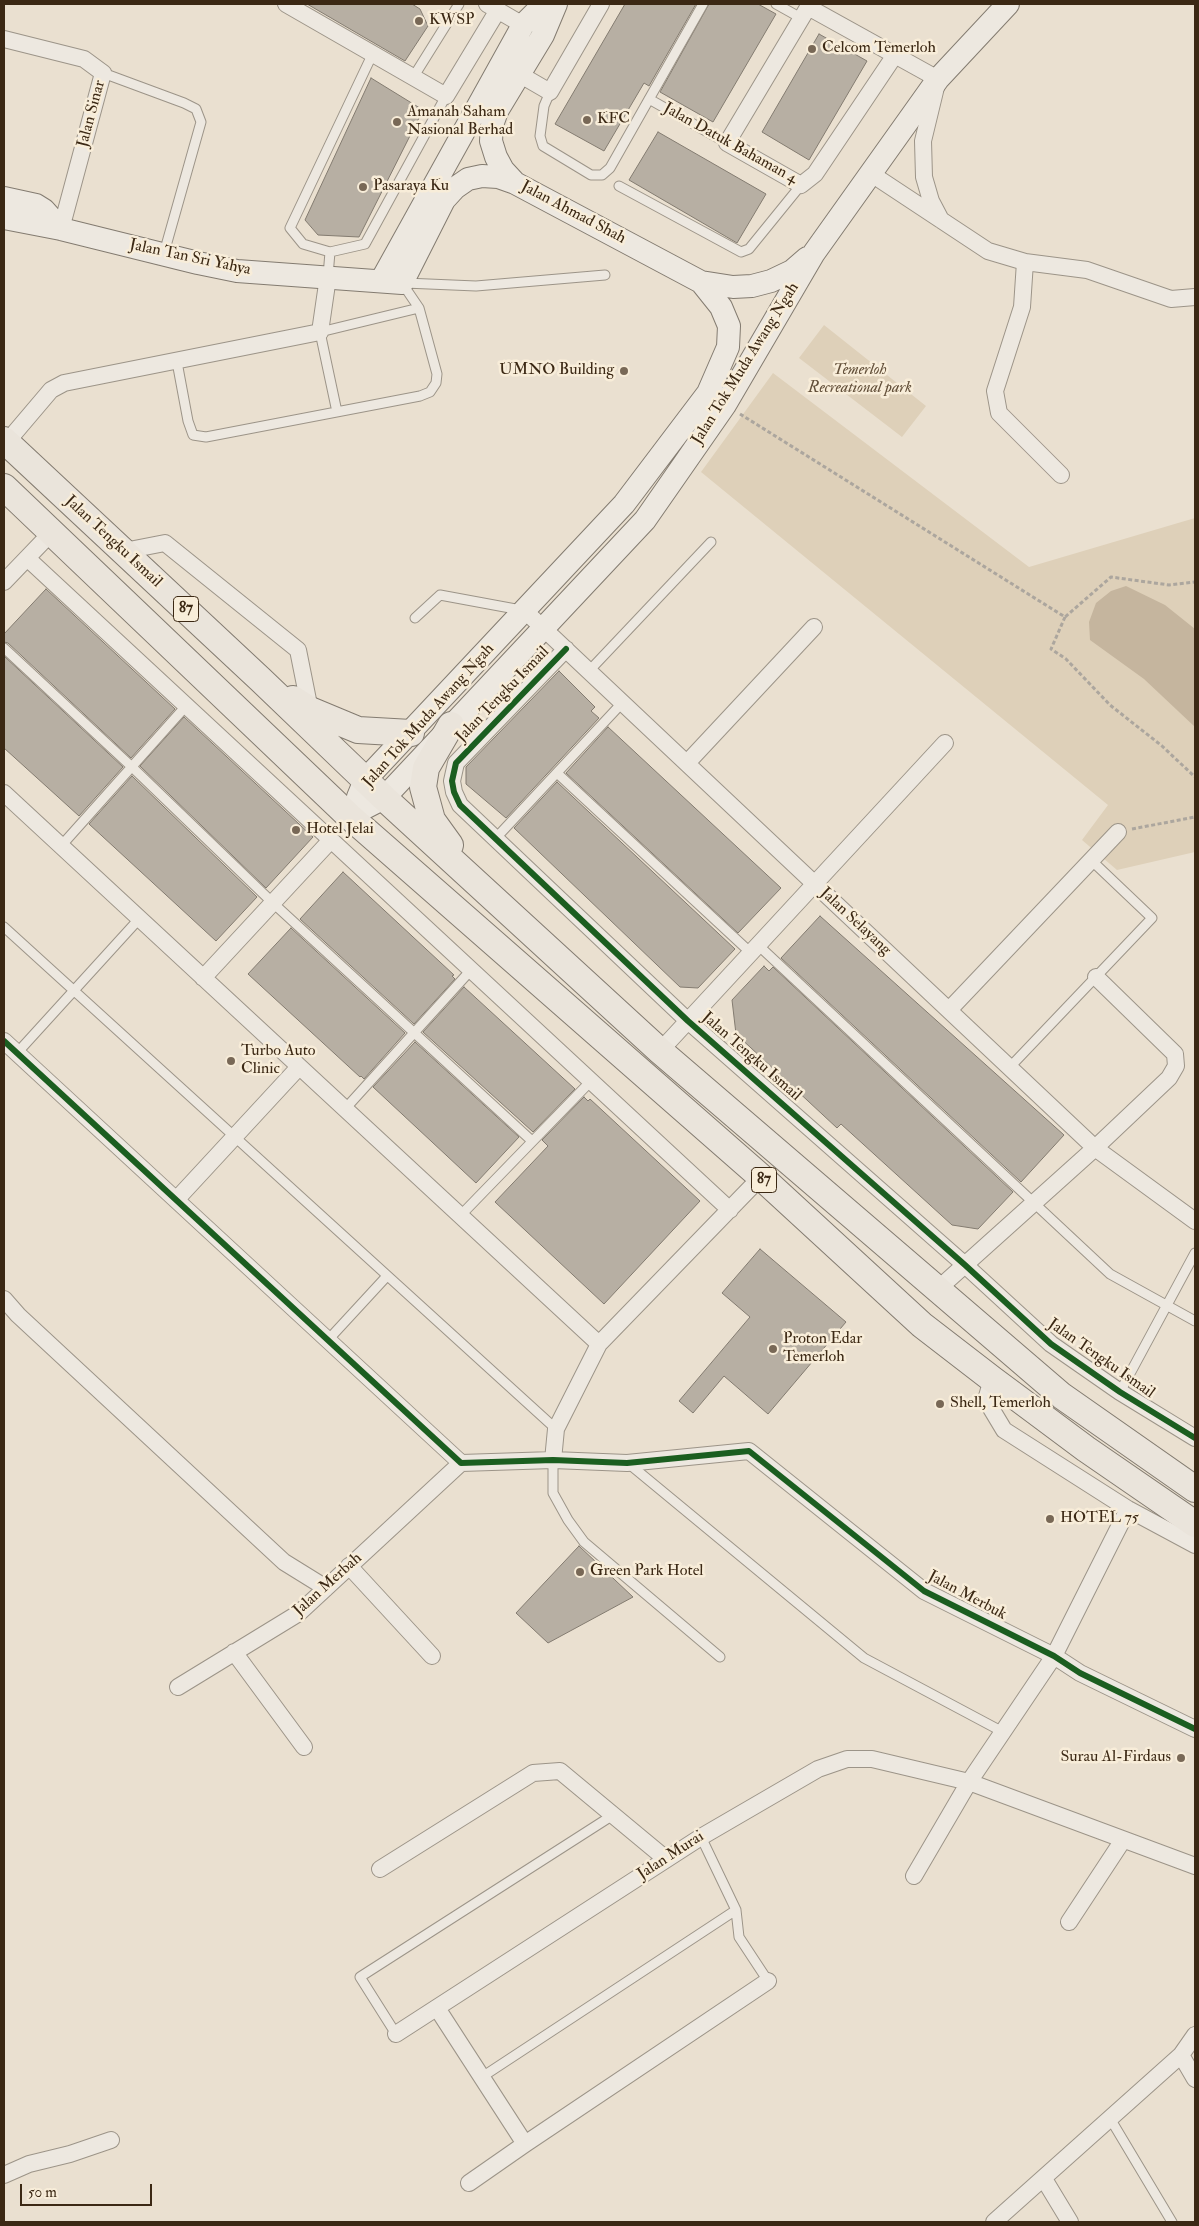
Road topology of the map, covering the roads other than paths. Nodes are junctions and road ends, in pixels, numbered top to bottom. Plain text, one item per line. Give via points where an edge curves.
1 (286, 4) edge
2 (460, 4) edge
3 (544, 4) edge
4 (556, 4) edge
5 (601, 4) edge
6 (702, 4) edge
7 (776, 4) edge
8 (1008, 4) edge
9 (806, 10) edge
10 (507, 12) edge
11 (4, 39) edge
12 (373, 53) junction
13 (895, 55) junction
14 (103, 73) junction
15 (519, 74) junction
16 (414, 76) junction
17 (938, 79) junction
18 (550, 92) junction
19 (446, 96) junction
20 (649, 99) junction
21 (727, 143) junction
22 (870, 173) junction
23 (515, 182) junction
24 (801, 185) junction
25 (619, 186) dead end
26 (4, 198) edge
27 (4, 218) edge
28 (941, 220) junction
29 (61, 229) junction
30 (330, 252) junction
31 (814, 253) junction
32 (164, 255) junction
33 (1025, 262) junction
34 (605, 276) dead end
35 (328, 277) junction
36 (391, 282) junction
37 (701, 282) junction
38 (1195, 296) edge
39 (419, 308) junction
40 (320, 332) junction
41 (177, 362) junction
42 (338, 412) junction
43 (5, 442) edge
44 (1061, 475) dead end
45 (4, 487) edge
46 (51, 533) junction
47 (711, 542) dead end
48 (124, 551) junction
49 (27, 558) junction
50 (4, 582) edge
51 (186, 610) junction
52 (525, 611) junction
53 (415, 618) dead end
54 (814, 627) dead end
55 (544, 628) junction
56 (4, 648) edge
57 (566, 649) junction
58 (589, 670) junction
59 (261, 680) junction
60 (212, 684) junction
61 (623, 702) junction
62 (186, 706) junction
63 (310, 710) junction
64 (451, 725) junction
65 (410, 733) junction
66 (945, 743) dead end
67 (687, 762) junction
68 (132, 767) junction
69 (557, 773) junction
70 (374, 789) junction
71 (4, 793) edge
72 (349, 816) junction
73 (1118, 832) road end
74 (495, 839) junction
75 (331, 840) junction
76 (61, 846) junction
77 (1091, 860) junction
78 (815, 884) junction
79 (484, 890) junction
80 (273, 903) junction
81 (139, 919) junction
82 (4, 927) edge
83 (543, 944) junction
84 (754, 949) junction
85 (471, 970) junction
86 (522, 970) junction
87 (1096, 977) junction
88 (203, 978) junction
89 (74, 991) junction
90 (949, 1010) junction
91 (688, 1021) junction
92 (414, 1032) junction
93 (4, 1041) edge
94 (660, 1051) junction
95 (17, 1053) junction
96 (299, 1067) junction
97 (1010, 1067) junction
98 (590, 1080) junction
99 (345, 1109) junction
100 (234, 1137) junction
101 (532, 1141) junction
102 (1095, 1148) junction
103 (761, 1177) junction
104 (176, 1200) junction
105 (1033, 1204) junction
106 (730, 1210) junction
107 (460, 1216) junction
108 (1195, 1221) edge
109 (1195, 1253) edge
110 (965, 1265) junction
111 (387, 1276) junction
112 (938, 1289) junction
113 (4, 1299) edge
114 (1166, 1305) junction
115 (1195, 1321) edge
116 (328, 1340) junction
117 (599, 1344) junction
118 (992, 1380) junction
119 (1120, 1392) junction
120 (556, 1429) junction
121 (1195, 1438) edge
122 (553, 1460) junction
123 (461, 1463) junction
124 (627, 1463) junction
125 (1195, 1489) edge
126 (1128, 1509) junction
127 (1195, 1524) edge
128 (1195, 1545) edge
129 (350, 1566) junction
130 (326, 1588) junction
131 (234, 1652) junction
132 (432, 1656) dead end
133 (1054, 1656) junction
134 (720, 1657) dead end
135 (178, 1687) dead end
136 (1195, 1729) edge
137 (1003, 1732) junction
138 (304, 1746) dead end
139 (969, 1782) junction
140 (613, 1814) junction
141 (701, 1837) junction
142 (1124, 1840) junction
143 (666, 1859) junction
144 (1195, 1866) edge
145 (380, 1870) dead end
146 (914, 1876) dead end
147 (736, 1910) junction
148 (1069, 1922) dead end
149 (768, 1982) joint
150 (437, 2008) junction
151 (396, 2034) joint
152 (1195, 2035) edge
153 (1181, 2056) junction
154 (482, 2077) junction
155 (1195, 2079) edge
156 (1111, 2120) junction
157 (111, 2140) dead end
158 (525, 2144) junction
159 (4, 2175) edge
160 (1044, 2179) junction
161 (470, 2183) dead end
162 (994, 2222) edge
163 (1070, 2222) edge
164 (1172, 2222) edge

1 - 12 street
2 - 16 lane
3 - 10 main road
4 - 15 main road, Jalan Ahmad Shah
5 - 18 street
6 - 20 lane
7 - 9 lane
8 - 17 main road, Jalan Tok Muda Awang Ngah
9 - 13 street
9 - 21 street
10 - 19 street
10 - 36 main road
11 - 14 street, Jalan Sinar via 84,59
12 - 16 street
12 - 30 lane via 290,228 304,244
13 - 17 street
13 - 24 street, Jalan Datuk Bahaman 4 via 815,174
14 - 29 street, Jalan Sinar
14 - 32 lane via 184,103 196,109 201,122
15 - 18 street
15 - 23 main road, Jalan Ahmad Shah via 492,125 491,140 503,170
16 - 19 street
17 - 22 main road, Jalan Tok Muda Awang Ngah
17 - 28 street via 923,141 924,178
18 - 20 lane via 544,106 542,143 591,175 602,175 610,168
19 - 30 lane via 365,244
20 - 21 lane, Jalan Datuk Bahaman 4
21 - 24 street, Jalan Datuk Bahaman 4
22 - 28 street
22 - 31 main road, Jalan Tok Muda Awang Ngah
23 - 36 main road via 482,176 468,179 455,188
23 - 37 main road, Jalan Ahmad Shah
24 - 25 lane via 749,249 741,252
26 - 29 main road via 36,205
27 - 29 main road, Jalan Tan Sri Yahya
28 - 33 street via 988,251
29 - 32 main road, Jalan Tan Sri Yahya
30 - 35 lane
31 - 37 main road, Jalan Ahmad Shah via 792,271 752,286
31 - 55 main road, Jalan Tok Muda Awang Ngah via 725,405 644,520
32 - 35 main road, Jalan Tan Sri Yahya via 237,271
33 - 38 street via 1087,270 1171,300
33 - 44 street via 1022,307 995,391 999,413
34 - 36 lane via 476,286
35 - 36 main road, Jalan Tan Sri Yahya
35 - 40 street
36 - 39 lane
37 - 52 main road, Jalan Tok Muda Awang Ngah via 721,307 729,326 728,347 708,393 624,504
39 - 40 lane
39 - 42 lane via 437,374 430,392
40 - 41 street
40 - 42 lane
41 - 42 lane via 188,421 194,434 206,437
41 - 43 street via 64,383 51,390
43 - 48 main road, Jalan Tengku Ismail / 87
45 - 46 main road, 87
46 - 49 street
46 - 60 main road, 87
47 - 58 lane
48 - 51 main road, Jalan Tengku Ismail / 87
48 - 63 street via 165,544 298,650
49 - 50 street
49 - 62 street
51 - 59 main road, Jalan Tengku Ismail / 87
51 - 60 main road via 222,660 221,671
52 - 53 lane via 440,595
52 - 55 street, Jalan Selayang
52 - 65 main road, Jalan Tok Muda Awang Ngah
54 - 67 street
55 - 57 street, Jalan Selayang
55 - 64 main road, Jalan Tok Muda Awang Ngah
56 - 68 lane
57 - 58 street, Jalan Selayang
57 - 74 street, Jalan Tengku Ismail via 456,764 452,781 460,806
58 - 61 street, Jalan Selayang
59 - 63 main road
59 - 70 main road, Jalan Tengku Ismail / 87
60 - 72 main road, 87
61 - 67 street, Jalan Selayang
61 - 69 lane
62 - 68 lane
62 - 75 street
63 - 65 main road via 358,730
64 - 70 main road, Jalan Tok Muda Awang Ngah
64 - 79 main road via 426,768 422,787 432,820
65 - 70 main road, Jalan Tok Muda Awang Ngah
66 - 78 street
67 - 78 street, Jalan Selayang
68 - 76 lane
68 - 80 lane
69 - 74 lane
69 - 84 lane
70 - 72 main road, Jalan Tok Muda Awang Ngah
70 - 79 main road, Jalan Tengku Ismail / 87
71 - 76 street
72 - 86 main road, 87
73 - 77 street
74 - 91 street, Jalan Tengku Ismail
75 - 80 street
75 - 85 street
76 - 81 street
77 - 87 lane via 1152,918
77 - 90 street
78 - 84 street
78 - 90 street, Jalan Selayang
79 - 83 main road, Jalan Tengku Ismail / 87
80 - 88 street
80 - 92 lane
81 - 88 street
81 - 89 lane
82 - 89 lane
83 - 86 main road
83 - 94 main road, Jalan Tengku Ismail / 87
84 - 91 street
84 - 105 lane via 922,1097
85 - 92 lane
85 - 98 street
86 - 103 main road, 87
87 - 97 lane
87 - 102 street via 1175,1054 1176,1066 1169,1078
88 - 96 street
89 - 95 lane
89 - 100 lane
90 - 97 street, Jalan Selayang
91 - 94 street
91 - 110 street, Jalan Tengku Ismail
92 - 99 lane
92 - 101 lane
93 - 95 street
94 - 112 main road, Jalan Tengku Ismail / 87
95 - 104 street
96 - 99 street
96 - 100 street
97 - 102 street, Jalan Selayang
98 - 101 lane
98 - 106 street
99 - 107 street
100 - 104 street
100 - 111 lane
101 - 107 lane
102 - 105 street
102 - 108 street, Jalan Selayang
103 - 106 street
103 - 118 main road, 87 via 922,1324
104 - 116 street
105 - 110 street
105 - 114 lane via 1110,1274
106 - 117 street
107 - 117 street
109 - 114 lane
110 - 112 street
110 - 119 street, Jalan Tengku Ismail via 1051,1344
111 - 116 lane
111 - 120 lane
112 - 125 main road, Jalan Tengku Ismail / 87 via 1062,1396
113 - 130 street via 18,1316 284,1562
114 - 115 lane
114 - 119 lane
116 - 123 street
117 - 120 street
118 - 126 street via 986,1400 1004,1430
118 - 127 main road, 87
119 - 121 street, Jalan Tengku Ismail
120 - 122 street
122 - 123 street
122 - 124 street
122 - 134 lane via 553,1493 584,1542
123 - 129 street, Jalan Merbah
124 - 133 street, Jalan Merbuk via 749,1451 924,1591
124 - 137 lane via 864,1658
126 - 128 street
126 - 133 street
129 - 130 street, Jalan Merbah
129 - 132 street
130 - 131 street, Jalan Merbah via 299,1613
131 - 135 street, Jalan Merbah
131 - 138 street
133 - 136 street, Jalan Merbuk via 1080,1673
133 - 137 street
137 - 139 street
139 - 141 street, Jalan Murai via 872,1759 847,1759 818,1769
139 - 142 street, Jalan Murai
139 - 146 street
140 - 143 street
140 - 145 street via 560,1771 533,1773
140 - 151 lane via 360,1977
141 - 143 street, Jalan Murai
141 - 147 lane
142 - 144 street, Jalan Murai
142 - 148 street
143 - 150 street, Jalan Murai
147 - 149 lane via 739,1937
147 - 154 lane
149 - 158 street
150 - 151 street, Jalan Murai
150 - 154 street
152 - 153 street
153 - 155 street
153 - 156 street
154 - 158 street
156 - 160 street
156 - 164 lane
157 - 159 street via 29,2164
158 - 161 street
160 - 162 street
160 - 163 street

